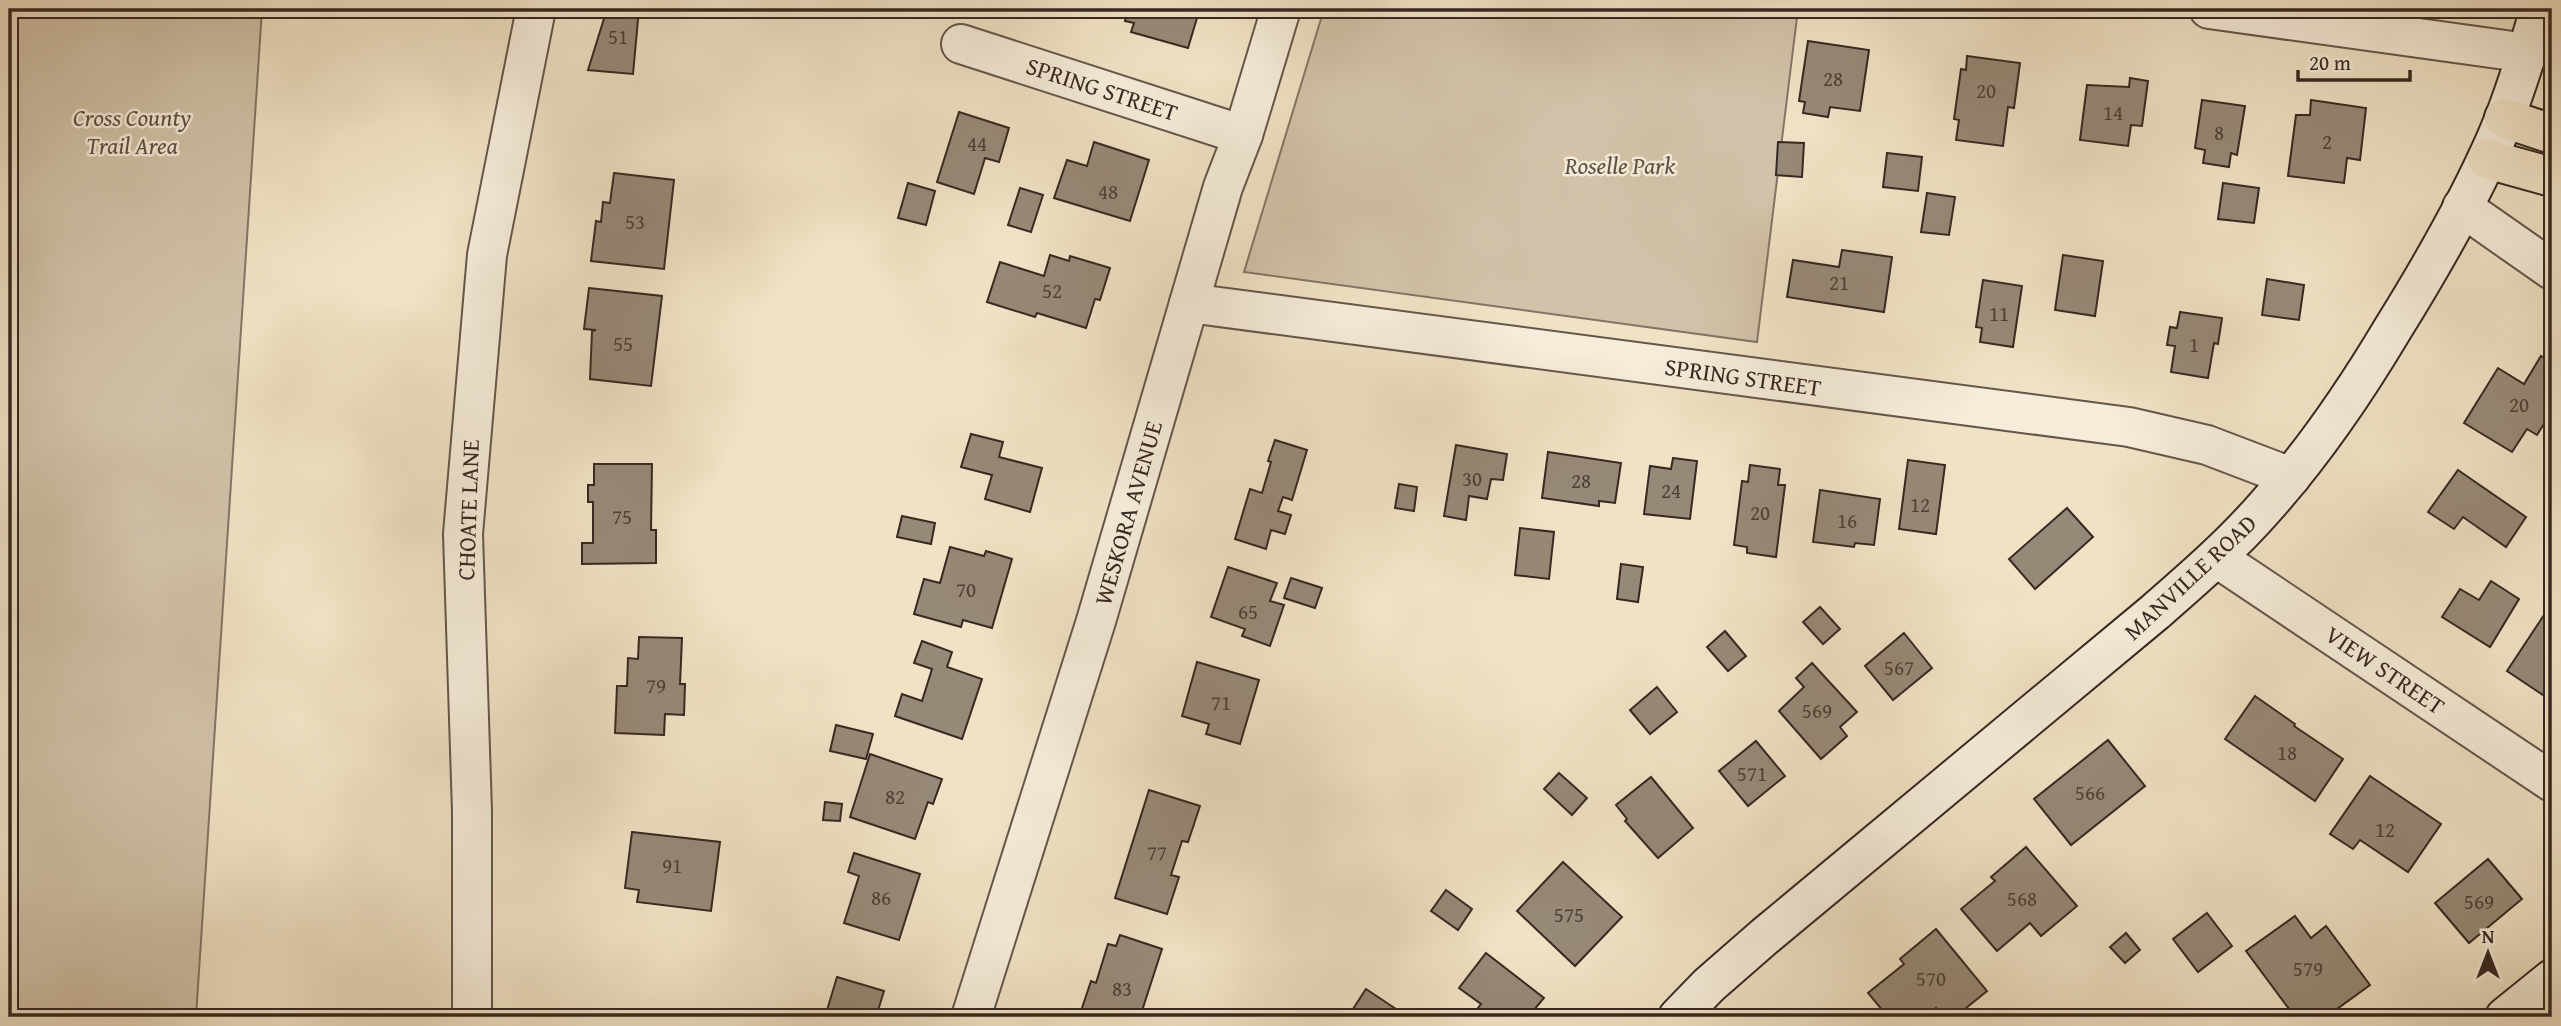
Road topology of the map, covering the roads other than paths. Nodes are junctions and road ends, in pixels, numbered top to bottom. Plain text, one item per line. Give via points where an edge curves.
1 (536, 9) edge
2 (1281, 9) edge
3 (2209, 9) edge
4 (2540, 9) edge
5 (961, 44) dead end
6 (2527, 53) junction
7 (2504, 118) junction
8 (2552, 134) edge
9 (1242, 135) junction
10 (2487, 159) junction
11 (2552, 177) edge
12 (2462, 207) junction
13 (2552, 270) edge
14 (1189, 303) junction
15 (2291, 477) junction
16 (2217, 558) junction
17 (2552, 782) edge
18 (2552, 979) edge
19 (472, 1017) edge
20 (971, 1017) edge
21 (1678, 1017) edge
22 (2505, 1017) edge

1 - 19 street, CHOATE LANE via 487,255 463,534 472,811
2 - 9 street, WESKORA AVENUE
3 - 6 street
4 - 6 street, MANVILLE ROAD
5 - 9 street, SPRING STREET
6 - 7 street, MANVILLE ROAD
7 - 8 highway
7 - 10 street, MANVILLE ROAD
9 - 14 street, WESKORA AVENUE
10 - 11 highway
10 - 12 street, MANVILLE ROAD
12 - 13 street
12 - 15 street, MANVILLE ROAD via 2381,348
14 - 15 street, SPRING STREET via 2129,427 2207,445
14 - 20 street, WESKORA AVENUE via 1097,621
15 - 16 street, MANVILLE ROAD
16 - 17 street, VIEW STREET
16 - 21 street, MANVILLE ROAD via 1773,930
18 - 22 street

